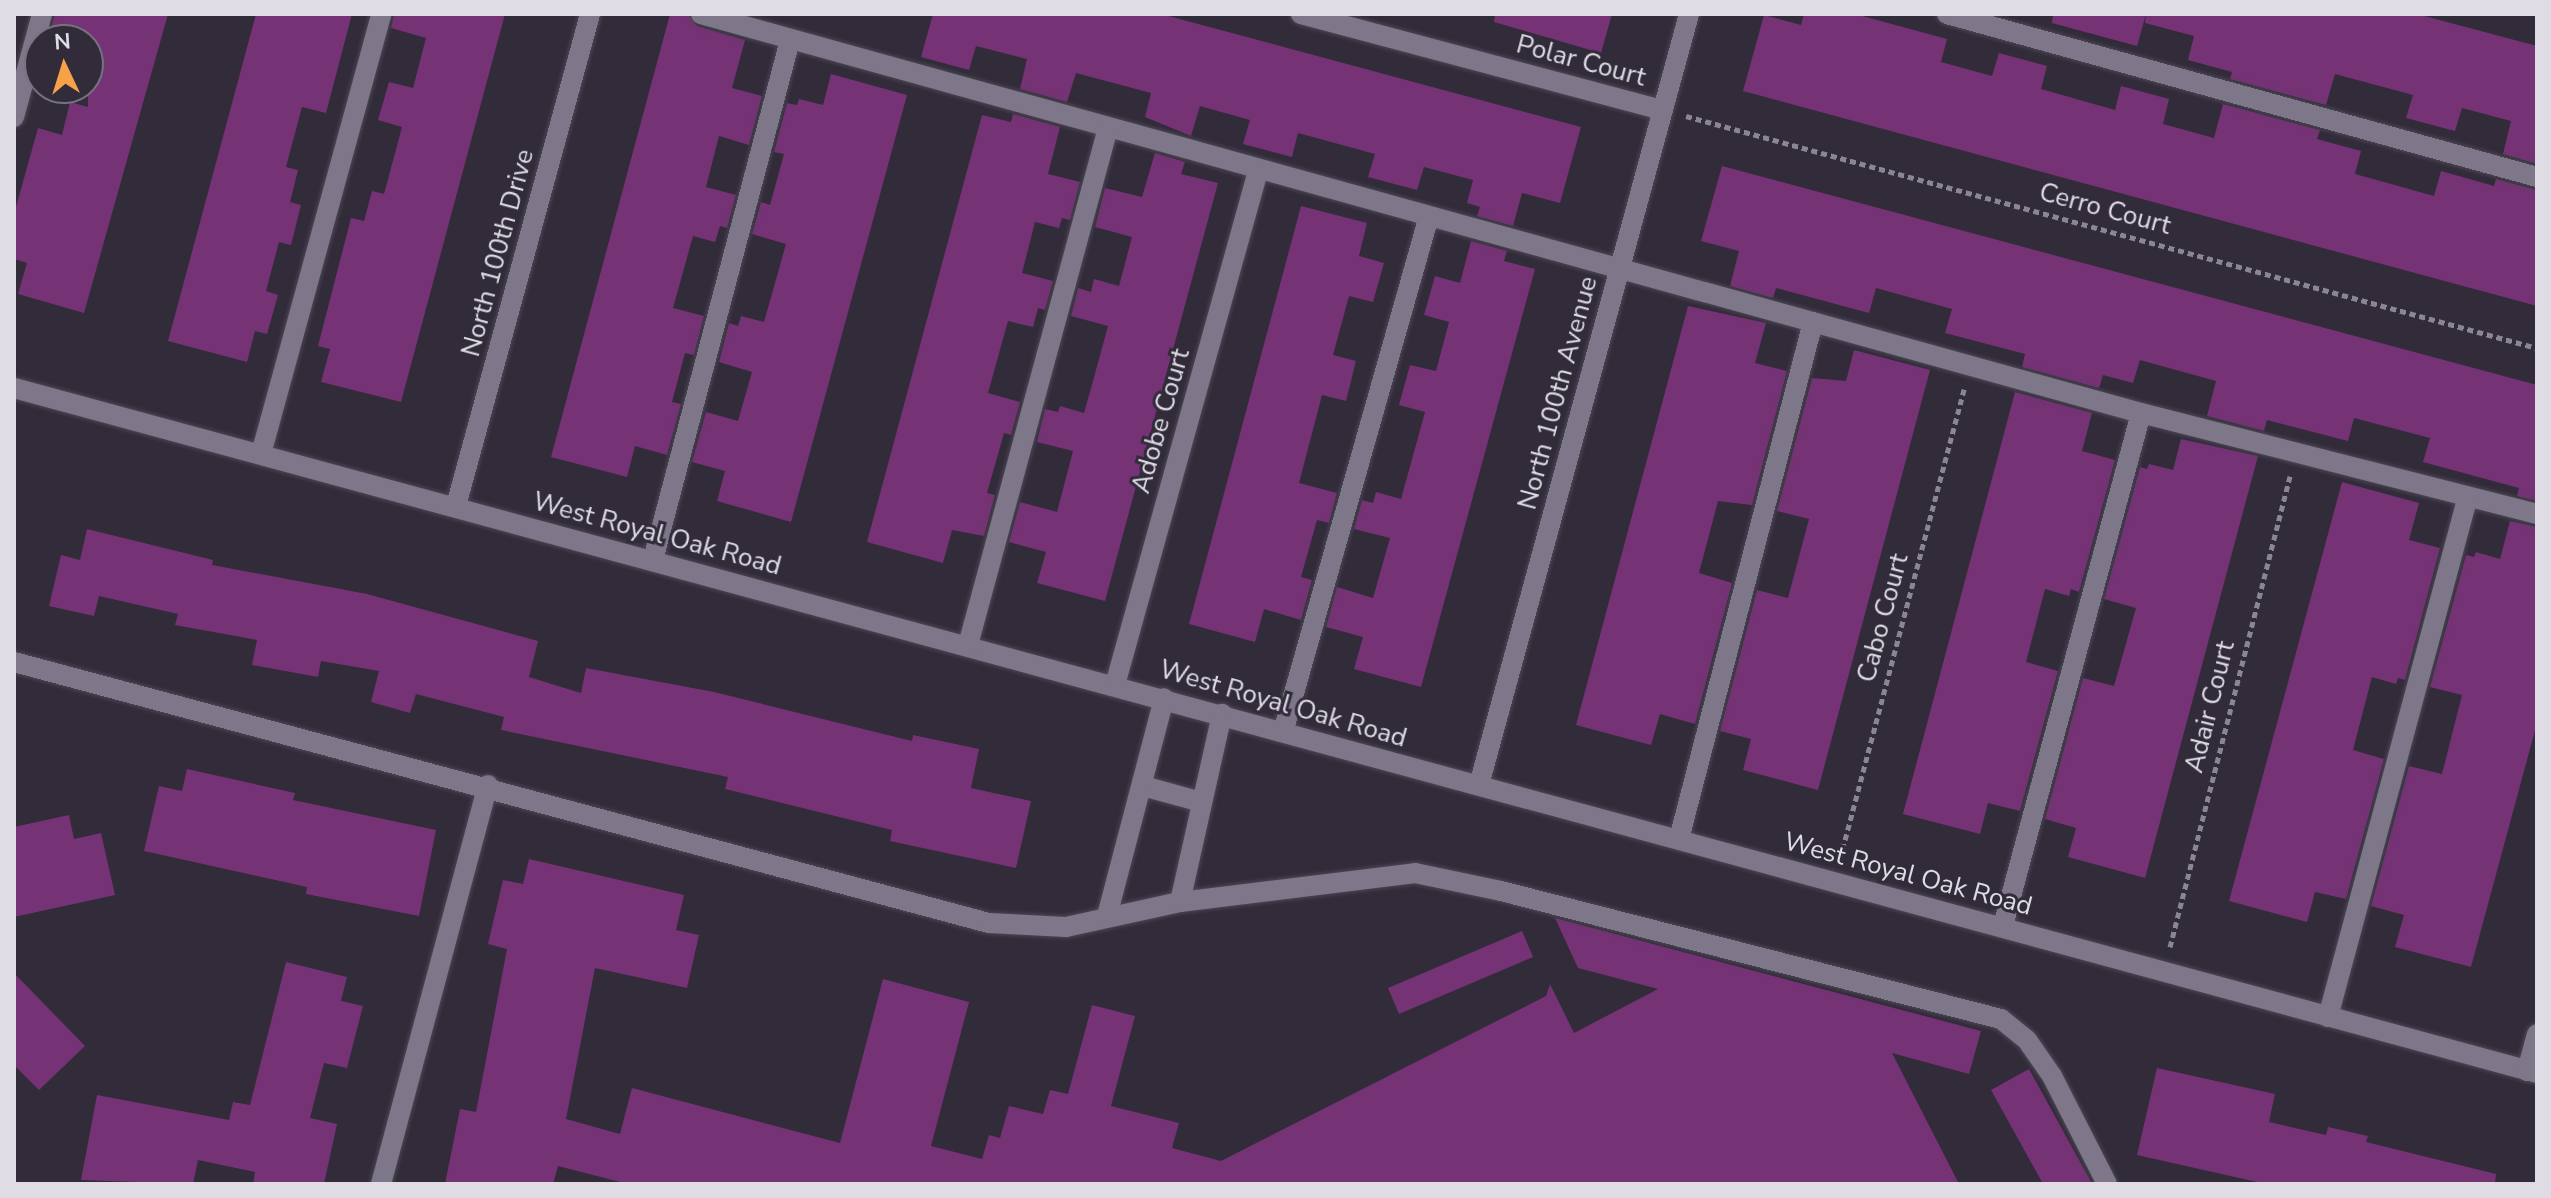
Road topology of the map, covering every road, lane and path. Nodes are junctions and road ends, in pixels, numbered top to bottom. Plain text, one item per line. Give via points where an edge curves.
1 (42, 14) edge
2 (381, 14) edge
3 (590, 14) edge
4 (701, 14) edge
5 (1301, 14) edge
6 (1689, 14) edge
7 (1947, 14) edge
8 (790, 40) junction
9 (1662, 110) junction
10 (14, 117) edge
11 (1108, 128) junction
12 (1258, 171) junction
13 (2537, 177) edge
14 (1429, 216) junction
15 (1618, 268) junction
16 (1813, 322) junction
17 (2537, 348) edge
18 (1970, 365) junction
19 (14, 388) edge
20 (2141, 413) junction
21 (2296, 452) junction
22 (261, 454) junction
23 (2468, 496) junction
24 (456, 506) junction
25 (2537, 514) edge
26 (653, 560) junction
27 (968, 645) junction
28 (14, 662) edge
29 (1115, 685) junction
30 (1164, 698) junction
31 (1222, 714) junction
32 (1283, 732) junction
33 (488, 785) junction
34 (1479, 785) junction
35 (1143, 786) junction
36 (1201, 802) junction
37 (1679, 839) junction
38 (1834, 881) junction
39 (1180, 902) junction
40 (1107, 916) junction
41 (2003, 926) junction
42 (2164, 972) junction
43 (2328, 1017) junction
44 (2537, 1034) edge
45 (2532, 1072) edge
46 (381, 1184) edge
47 (2107, 1184) edge

1 - 10 street
2 - 22 street
3 - 24 street, North 100th Drive
4 - 8 street
5 - 9 street, Polar Court
6 - 9 street, North 100th Avenue
7 - 13 street
8 - 11 street
8 - 26 street
9 - 15 street, North 100th Avenue
9 - 17 path, Cerro Court
11 - 12 street
11 - 27 street
12 - 14 street
12 - 29 street, Adobe Court
14 - 15 street
14 - 32 street
15 - 16 street
15 - 34 street, North 100th Avenue
16 - 18 street
16 - 37 street
18 - 20 street
18 - 38 path, Cabo Court
19 - 22 street, West Royal Oak Road
20 - 21 street
20 - 41 street
21 - 23 street
21 - 42 path, Adair Court
22 - 24 street, West Royal Oak Road
23 - 25 street
23 - 43 street
24 - 26 street, West Royal Oak Road
26 - 27 street, West Royal Oak Road
27 - 29 street, West Royal Oak Road
28 - 33 street
29 - 30 street, West Royal Oak Road
30 - 31 street, West Royal Oak Road
30 - 35 street
31 - 32 street, West Royal Oak Road
31 - 36 street
32 - 34 street, West Royal Oak Road
33 - 40 street via 989,923 1066,927
33 - 46 street
34 - 37 street, West Royal Oak Road
35 - 36 street
35 - 40 street
36 - 39 street
37 - 38 street, West Royal Oak Road
38 - 41 street, West Royal Oak Road
39 - 40 street
39 - 47 street via 1415,873 2001,1019 2027,1040 2052,1076
41 - 42 street, West Royal Oak Road
42 - 43 street, West Royal Oak Road
43 - 45 street, West Royal Oak Road
44 - 45 street

